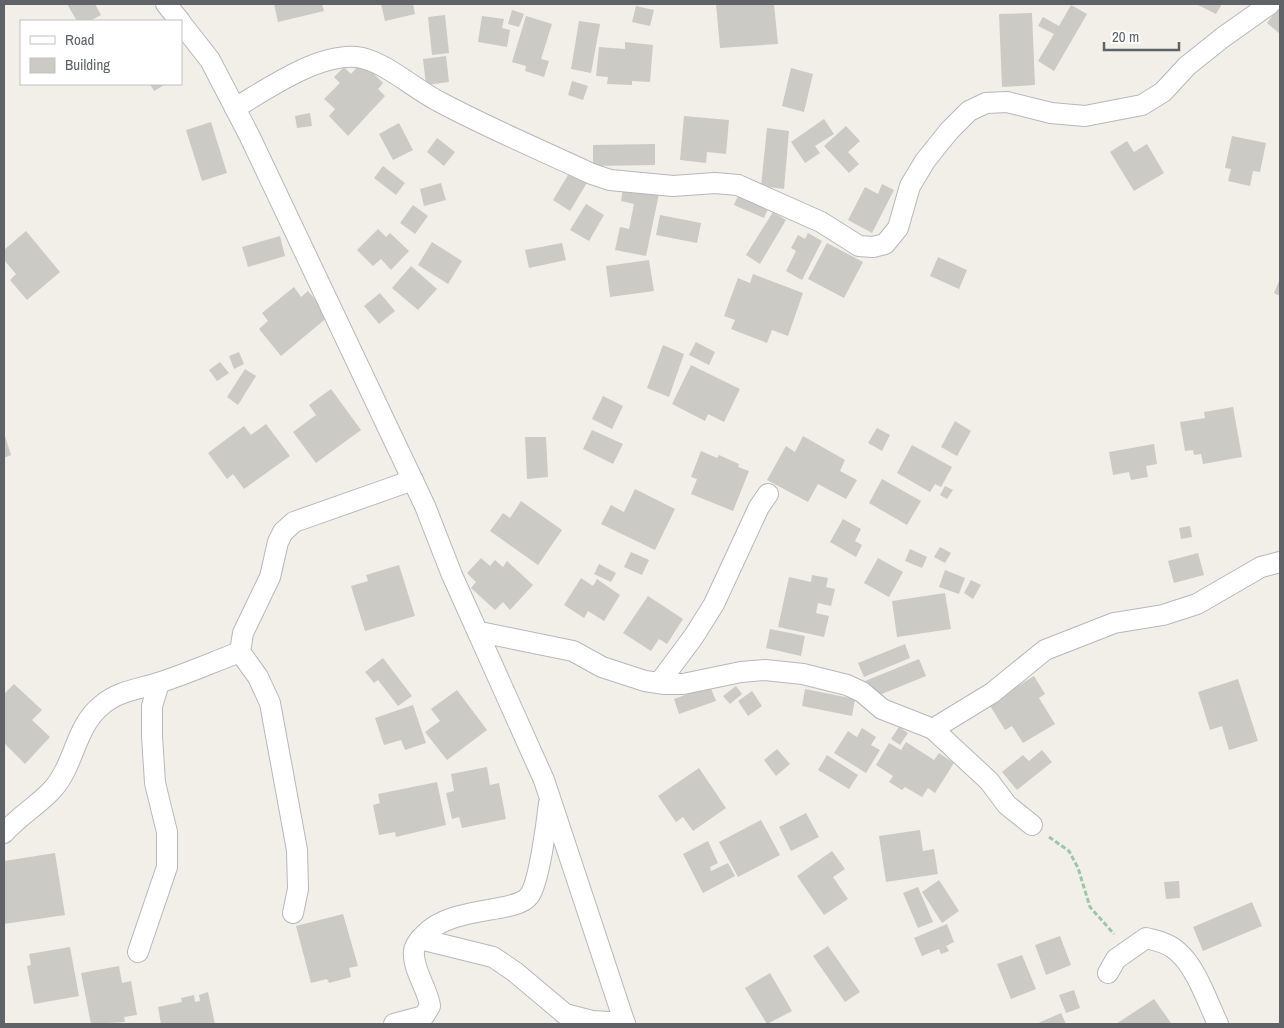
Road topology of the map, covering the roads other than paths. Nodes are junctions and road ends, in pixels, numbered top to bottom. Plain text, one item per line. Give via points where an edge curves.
1 (166, 4) edge
2 (1270, 4) edge
3 (178, 20) edge
4 (182, 25) edge
5 (235, 108) junction
6 (413, 480) junction
7 (768, 494) dead end
8 (1280, 562) edge
9 (480, 632) junction
10 (240, 652) junction
11 (159, 682) junction
12 (659, 683) junction
13 (933, 729) junction
14 (550, 799) junction
15 (1032, 825) road end
16 (4, 833) edge
17 (293, 913) dead end
18 (420, 939) junction
19 (138, 952) dead end
20 (1108, 973) dead end
21 (625, 1023) edge
22 (394, 1024) edge
23 (1218, 1024) edge

1 - 3 street
2 - 5 street via 1186,66 1163,92 1142,105 1085,116 1051,113 1007,102 986,103 969,111 948,130 925,161 910,186 898,228 885,244 873,247 859,246 821,222 738,185 673,186 610,180 592,174 438,101 371,60 340,58 304,69
4 - 5 street via 210,60
5 - 6 street
6 - 9 street via 452,575
6 - 10 street via 294,522 283,532 270,577 242,633
7 - 12 street via 714,604
8 - 13 street via 1261,567 1197,604 1163,615 1114,623 1045,650 992,693
9 - 12 street via 573,651 602,667
9 - 14 street
10 - 11 street
10 - 17 street via 258,676 270,703 297,850 298,889
11 - 16 street via 119,694 101,705 89,719 66,771 52,790
11 - 19 street via 152,706 152,736 155,783 166,832 167,867
12 - 13 street via 683,684 765,670 803,674 847,685 862,692 882,710
13 - 15 street via 989,781 1007,805
14 - 18 street via 535,885 528,898 442,921
14 - 21 street
18 - 21 street via 493,957 565,1014 592,1021
18 - 22 street via 414,951 430,1006 424,1016
20 - 23 street via 1116,959 1146,938 1165,943 1179,952 1190,966

